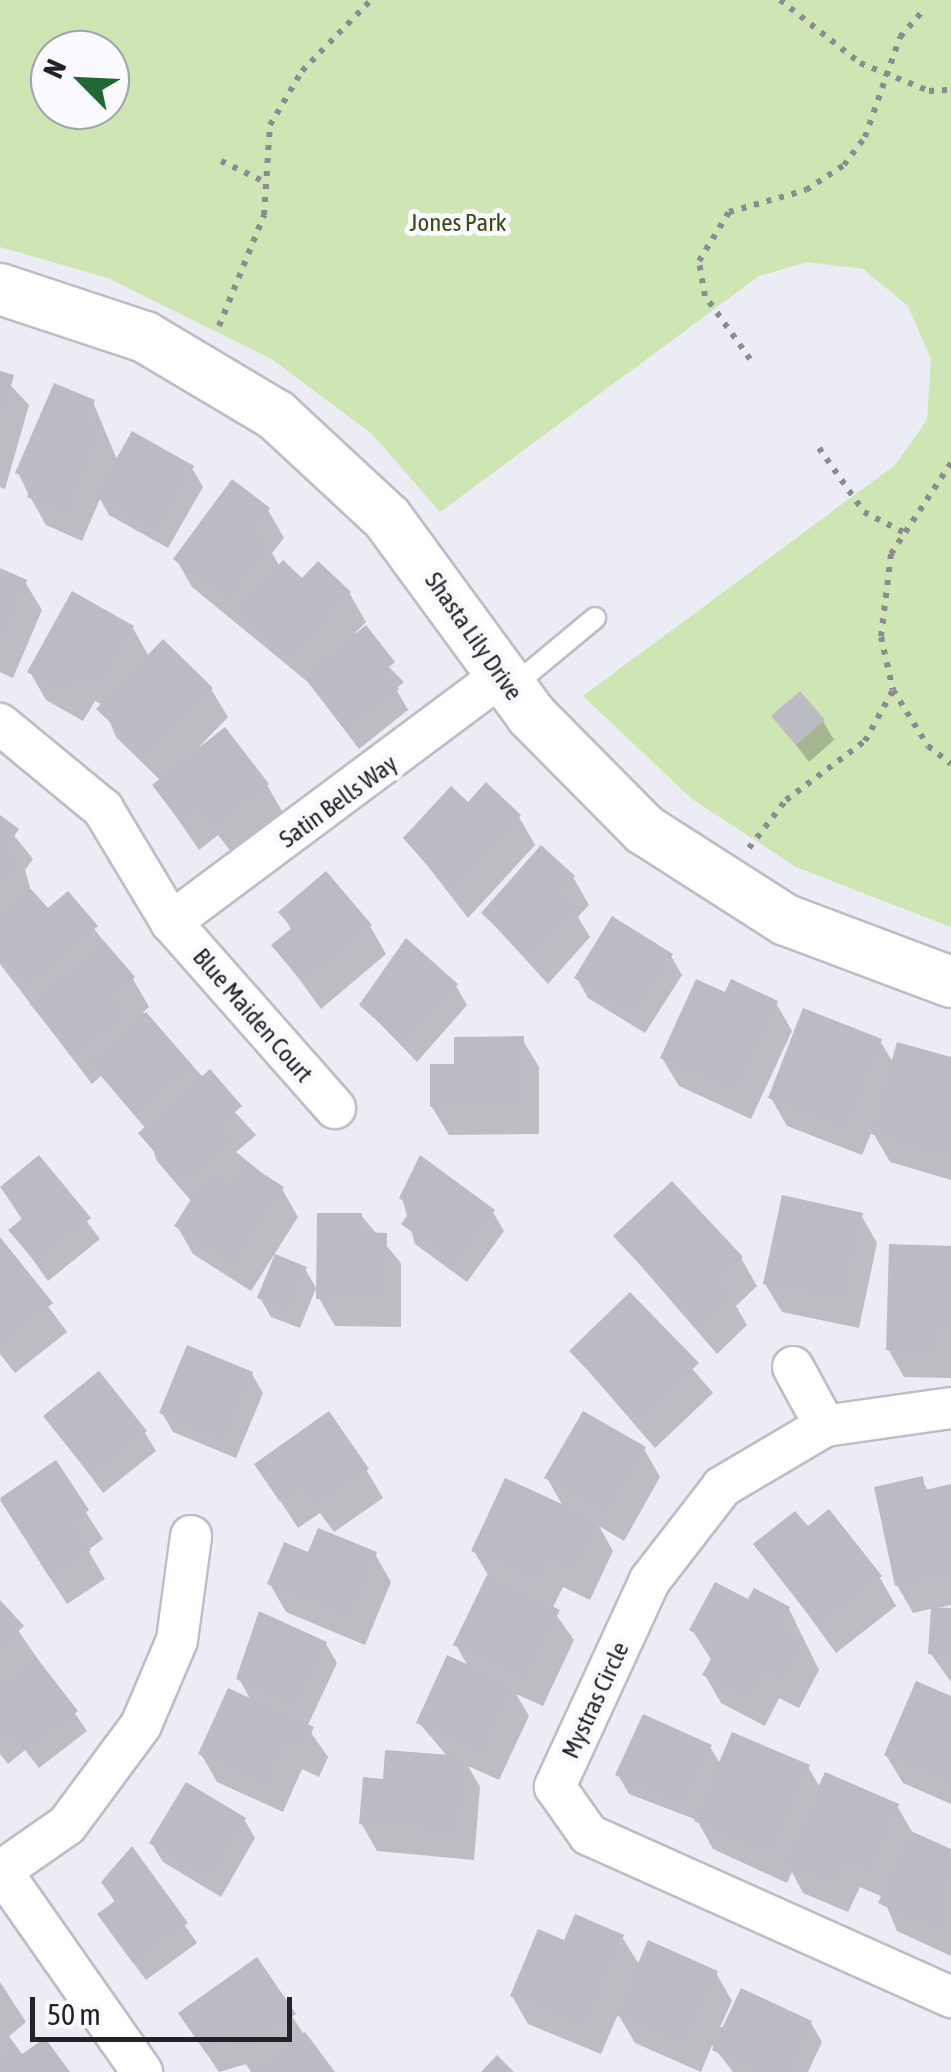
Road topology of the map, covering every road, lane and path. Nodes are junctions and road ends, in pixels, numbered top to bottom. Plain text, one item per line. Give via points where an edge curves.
1 (371, 0) edge
2 (780, 0) edge
3 (920, 12) dead end
4 (885, 73) junction
5 (951, 90) edge
6 (221, 161) dead end
7 (265, 182) junction
8 (0, 288) edge
9 (219, 326) dead end
10 (750, 359) dead end
11 (819, 448) dead end
12 (951, 463) edge
13 (903, 532) junction
14 (595, 618) dead end
15 (506, 682) junction
16 (892, 690) junction
17 (0, 724) edge
18 (951, 764) edge
19 (749, 848) dead end
20 (172, 922) junction
21 (951, 982) edge
22 (335, 1108) dead end
23 (793, 1367) dead end
24 (951, 1408) edge
25 (825, 1426) junction
26 (192, 1536) dead end
27 (0, 1870) edge
28 (951, 1998) edge
29 (142, 2072) edge

1 - 7 path via 302,71 270,125
2 - 4 path
3 - 4 path
4 - 5 path
4 - 10 path via 865,137 844,166 806,190 729,212 699,261 705,296
6 - 7 path
7 - 9 path via 250,267
8 - 15 street, Shasta Lily Drive via 144,338 276,415 387,518
11 - 13 path via 864,512
12 - 13 path
13 - 16 path via 881,637
14 - 15 lane
15 - 20 street, Satin Bells Way
15 - 21 street, Shasta Lily Drive via 582,775 678,855 786,920
16 - 18 path via 928,746
16 - 19 path via 864,741 786,800
17 - 20 street, Blue Maiden Court via 103,809
20 - 22 street, Blue Maiden Court
23 - 25 street
24 - 25 street, Mystras Circle
25 - 28 street, Mystras Circle via 738,1475 670,1546 556,1787 589,1835
26 - 27 street via 177,1640 141,1726 67,1825
27 - 29 street

